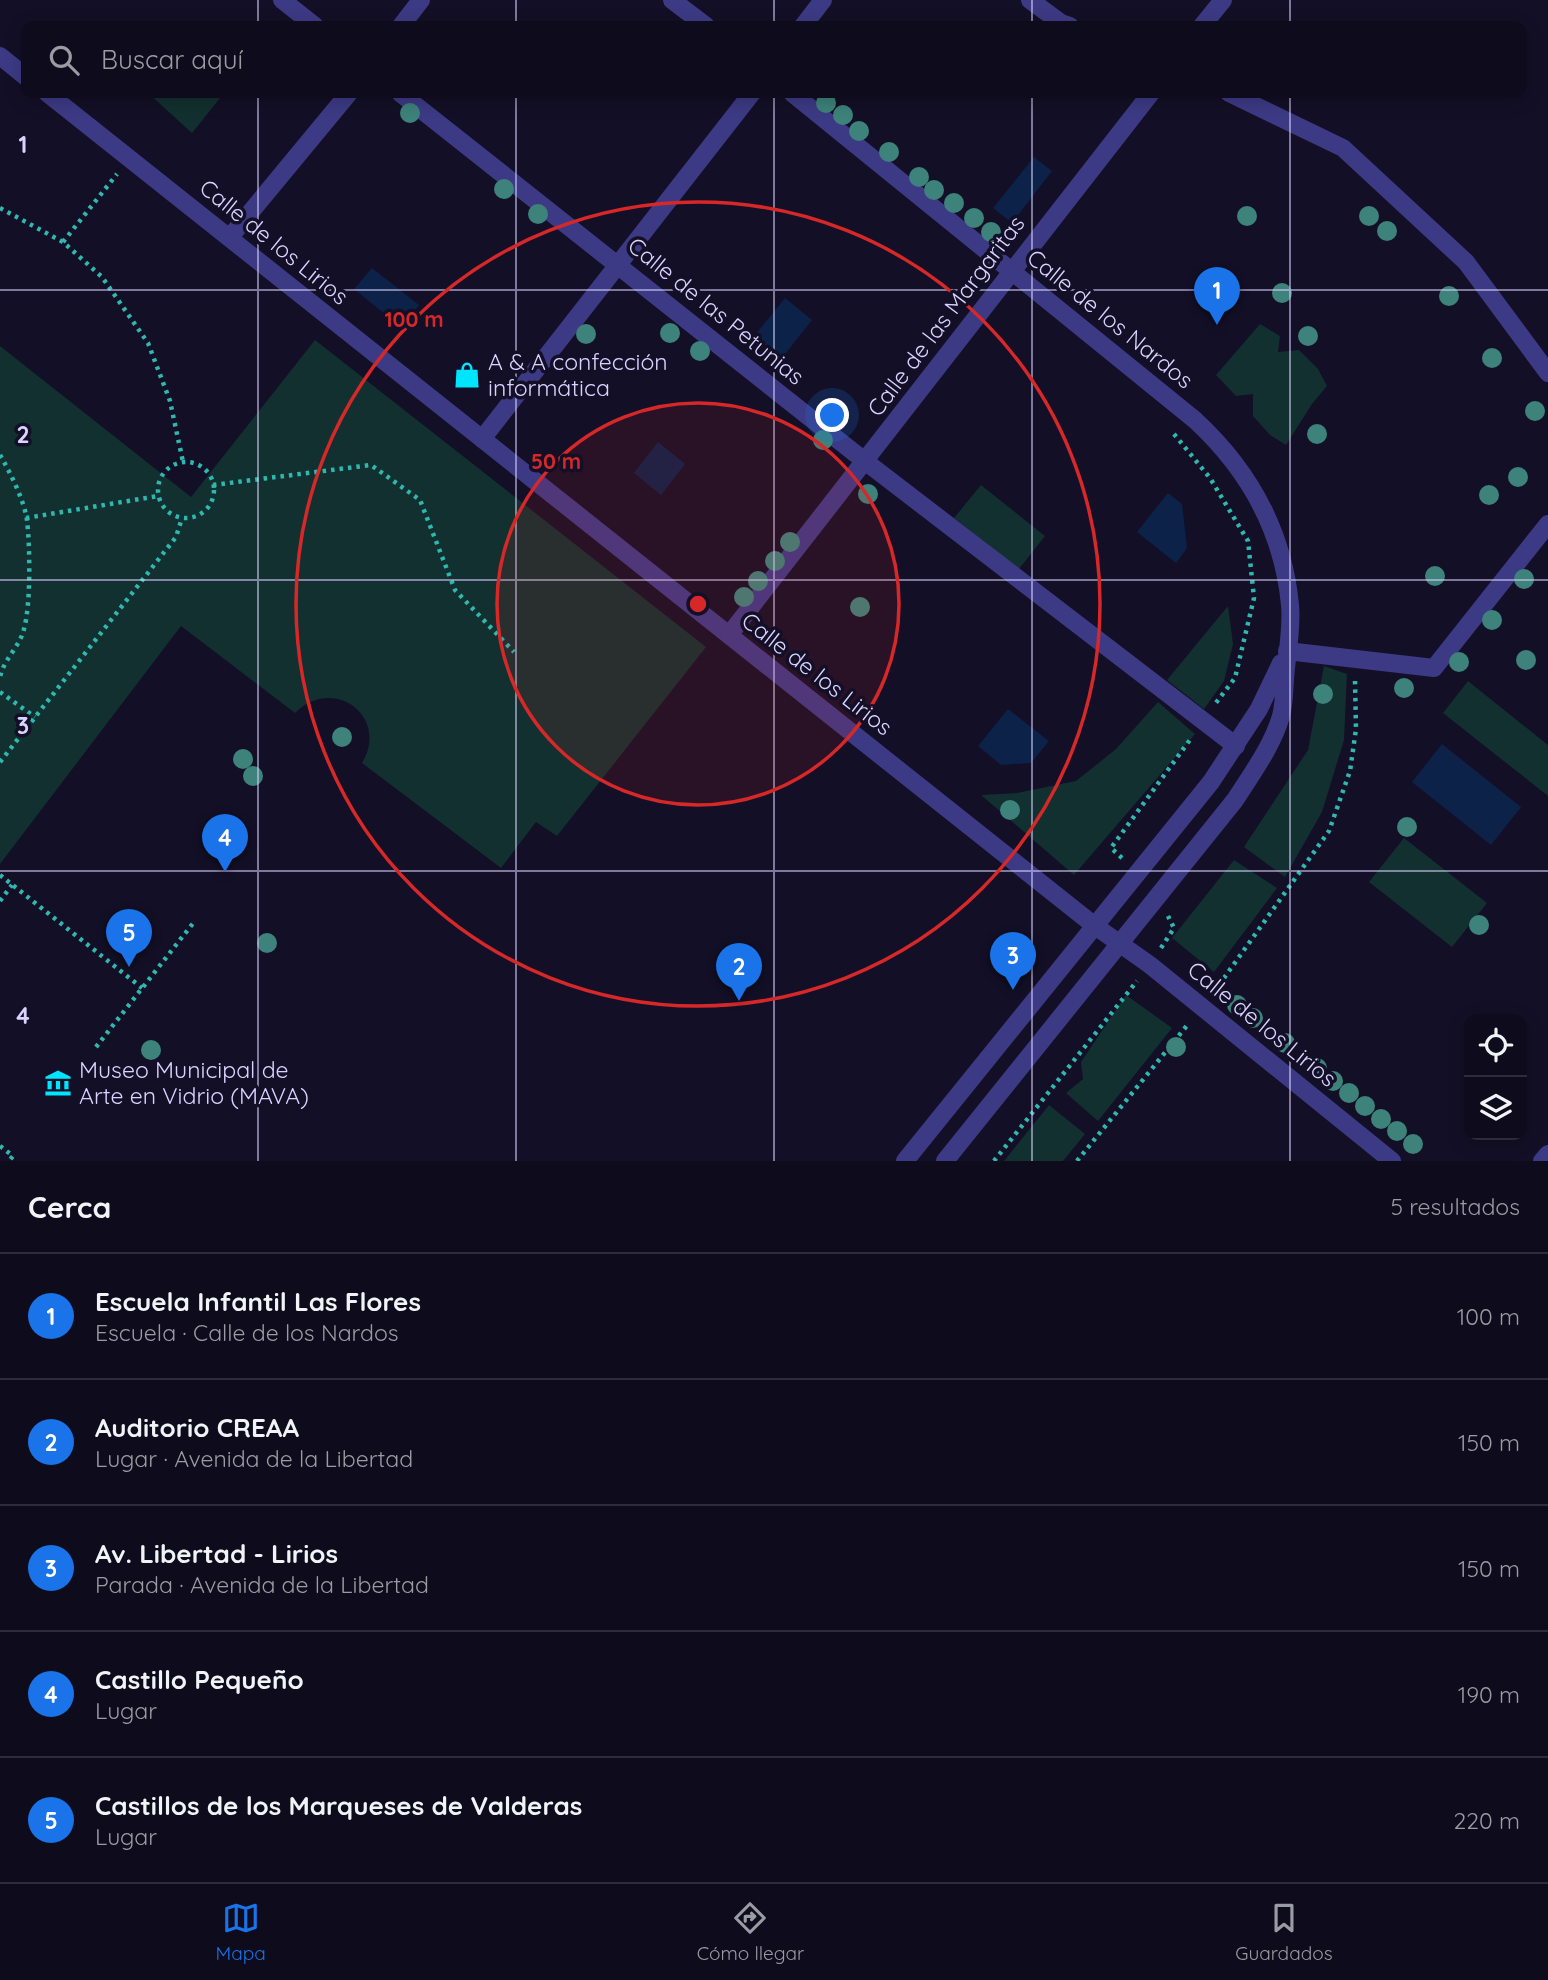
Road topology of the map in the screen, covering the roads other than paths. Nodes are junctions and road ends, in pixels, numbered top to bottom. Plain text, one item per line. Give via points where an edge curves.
1 (282, 0) edge
2 (421, 0) edge
3 (672, 0) edge
4 (823, 0) edge
5 (1030, 0) edge
6 (1223, 0) edge
7 (309, 21) edge
8 (405, 21) edge
9 (699, 21) edge
10 (807, 21) edge
11 (1057, 21) edge
12 (1206, 21) edge
13 (0, 56) edge
14 (21, 73) edge
15 (53, 98) edge
16 (345, 98) edge
17 (406, 98) edge
18 (748, 98) edge
19 (798, 98) edge
20 (1147, 98) edge
21 (1239, 98) edge
22 (230, 237) junction
23 (618, 264) junction
24 (1011, 271) junction
25 (1548, 373) edge
26 (482, 439) junction
27 (866, 461) junction
28 (1548, 524) edge
29 (729, 635) junction
30 (1287, 651) junction
31 (1236, 746) junction
32 (1095, 926) junction
33 (1119, 944) junction
34 (1548, 1154) edge
35 (905, 1161) edge
36 (946, 1161) edge
37 (1392, 1161) edge
38 (1542, 1161) edge

1 - 7 street
2 - 8 street
3 - 9 street
4 - 10 street
5 - 11 street
6 - 12 street
13 - 14 street
15 - 22 street, Calle de los Lirios
16 - 22 street
17 - 23 street, Calle de las Petunias
18 - 23 street
19 - 24 street, Calle de los Nardos
20 - 24 street, Calle de las Margaritas
21 - 25 street via 1343,148 1466,262
22 - 26 street, Calle de los Lirios
23 - 26 street
23 - 27 street, Calle de las Petunias
24 - 27 street, Calle de las Margaritas
24 - 30 street, Calle de los Nardos via 1195,420 1222,444 1244,473 1279,552 1290,606
26 - 29 street, Calle de los Lirios
27 - 29 street, Calle de las Margaritas
27 - 31 street, Calle de las Petunias
28 - 30 street via 1434,668
29 - 32 street, Calle de los Lirios
30 - 31 street, Calle de los Nardos
30 - 33 street, Calle de los Nardos via 1281,716 1259,764
31 - 32 street, Calle de los Nardos
32 - 33 street, Calle de los Lirios
32 - 35 street, Calle de los Nardos
33 - 36 street, Calle de los Nardos
33 - 37 street, Calle de los Lirios
34 - 38 street

